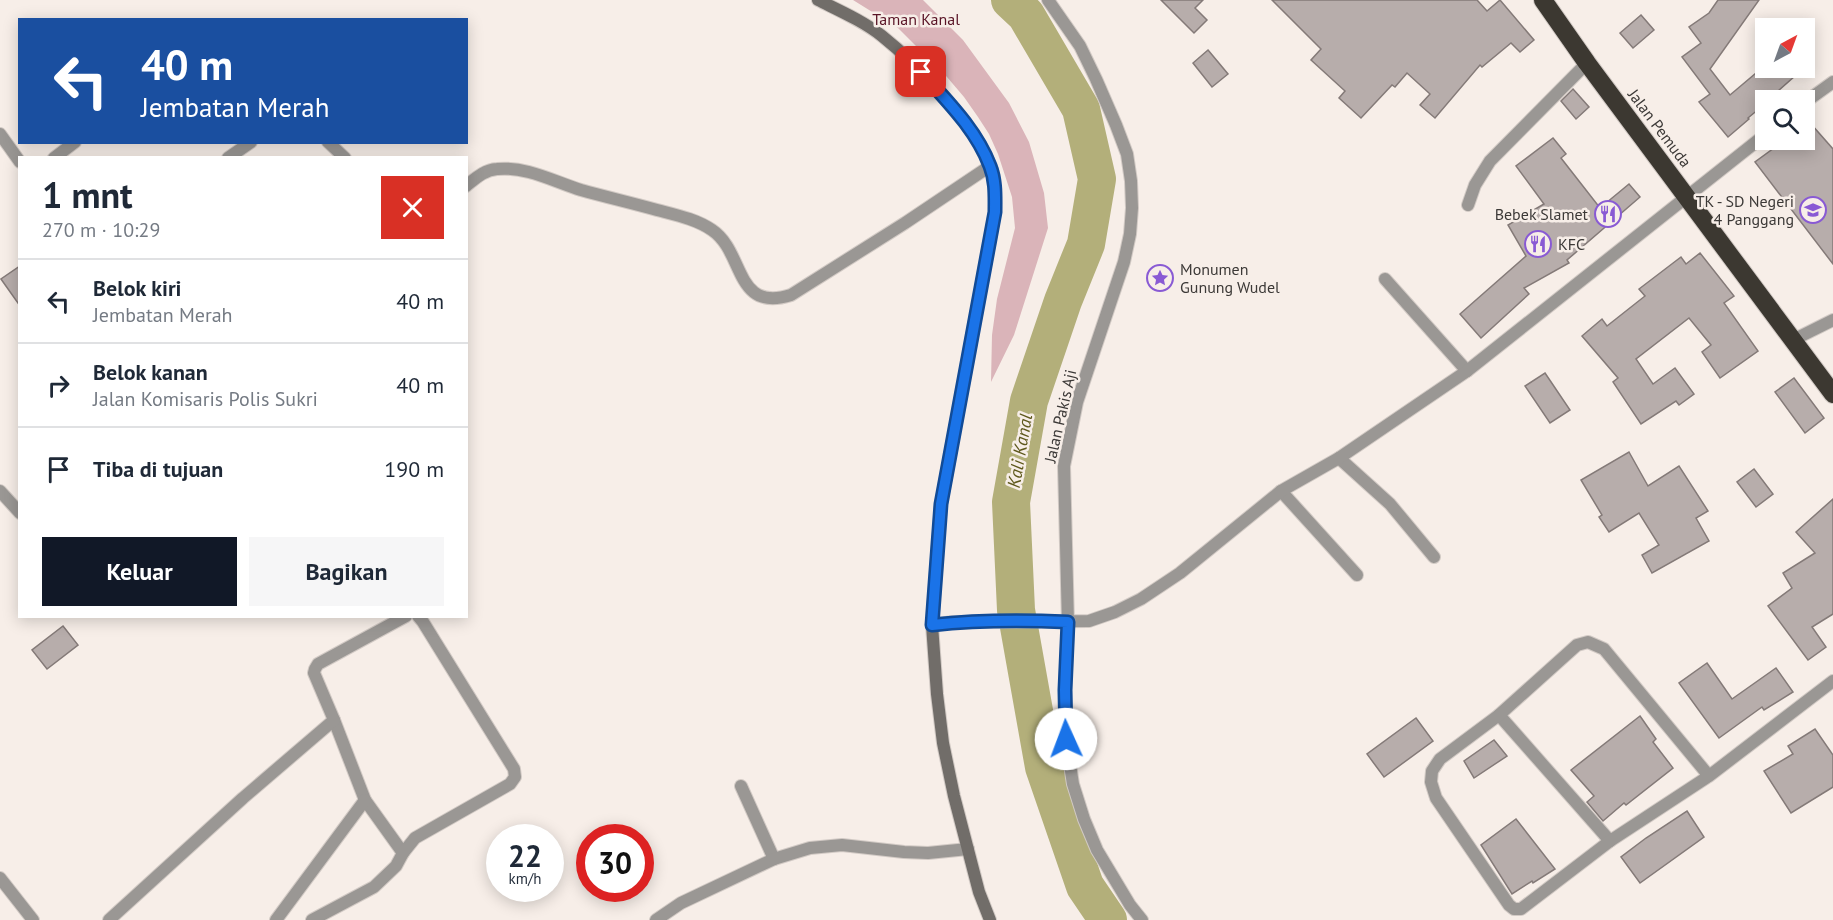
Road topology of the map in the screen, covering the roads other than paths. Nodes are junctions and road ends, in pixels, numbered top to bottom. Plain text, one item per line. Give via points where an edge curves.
1 (818, 0) edge
2 (1048, 0) edge
3 (1543, 0) edge
4 (1587, 63) junction
5 (1833, 82) edge
6 (1815, 95) edge
7 (0, 134) edge
8 (1755, 143) edge
9 (72, 144) edge
10 (248, 144) edge
11 (330, 144) edge
12 (57, 156) edge
13 (231, 156) edge
14 (343, 156) edge
15 (18, 159) edge
16 (990, 166) junction
17 (468, 184) edge
18 (1687, 196) junction
19 (1468, 205) dead end
20 (1385, 279) dead end
21 (1833, 320) edge
22 (1793, 340) junction
23 (1467, 371) junction
24 (1833, 394) edge
25 (1339, 458) junction
26 (0, 491) edge
27 (1281, 491) junction
28 (18, 511) edge
29 (1434, 557) dead end
30 (1358, 575) dead end
31 (402, 618) edge
32 (420, 618) edge
33 (1068, 622) junction
34 (932, 625) junction
35 (1833, 681) edge
36 (1499, 715) junction
37 (334, 720) junction
38 (1709, 776) junction
39 (741, 786) dead end
40 (365, 800) junction
41 (1610, 841) junction
42 (968, 849) junction
43 (403, 853) junction
44 (774, 859) junction
45 (0, 878) edge
46 (33, 920) edge
47 (109, 920) edge
48 (276, 920) edge
49 (312, 920) edge
50 (656, 920) edge
51 (990, 920) edge
52 (1142, 920) edge

1 - 16 main road via 881,35 907,58 971,131
2 - 33 street, Jalan Pakis Aji via 1080,46 1116,125 1126,154 1132,208 1124,262 1077,402 1064,466
3 - 4 highway, Jalan Pemuda
4 - 18 highway, Jalan Pemuda
4 - 19 street via 1490,161
5 - 6 street
7 - 15 street
8 - 18 street
9 - 12 street
10 - 13 street
11 - 14 street
16 - 17 street via 905,224 791,295 778,299 764,297 749,287 721,238 696,221 514,170 489,170
16 - 34 main road via 995,212 941,504
18 - 22 highway, Jalan Pemuda
18 - 23 street
20 - 23 street
21 - 22 street
22 - 24 highway, Jalan Pemuda
23 - 25 street
25 - 27 street
25 - 29 street via 1390,504
26 - 28 street
27 - 30 street
27 - 33 street via 1180,573 1141,599 1089,621
31 - 37 street via 316,666 314,673
32 - 43 street via 515,774 510,784 415,838
33 - 34 street
33 - 52 street, Jalan Pakis Aji via 1066,739 1073,784 1097,850
34 - 42 main road via 943,743
35 - 38 street
36 - 38 street via 1577,645 1588,642 1604,649
36 - 41 street
36 - 41 street via 1440,759 1432,771 1431,782 1436,798 1509,906 1521,909
37 - 40 street
37 - 47 street
38 - 41 street
39 - 44 street
40 - 43 street
40 - 48 street
42 - 44 street via 928,853 826,845
42 - 51 main road
43 - 49 street via 396,866 374,887
44 - 50 street via 681,903
45 - 46 street

